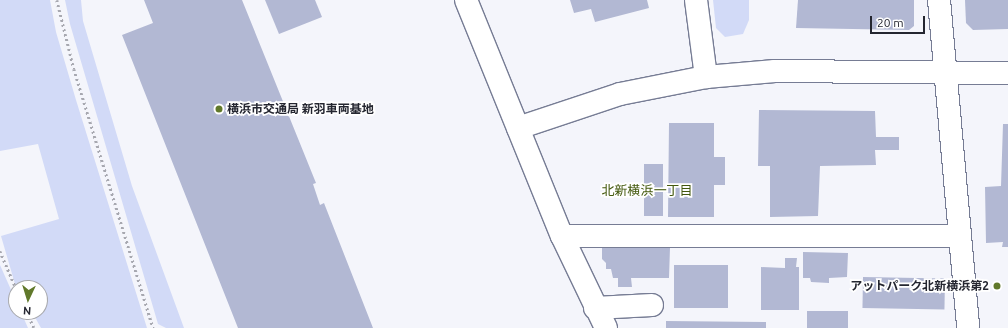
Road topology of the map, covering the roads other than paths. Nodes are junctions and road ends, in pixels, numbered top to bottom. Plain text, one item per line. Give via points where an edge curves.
1 (466, 0) edge
2 (696, 0) edge
3 (939, 0) edge
4 (945, 72) junction
5 (1008, 72) edge
6 (706, 77) junction
7 (518, 128) junction
8 (562, 236) junction
9 (960, 236) junction
10 (652, 305) dead end
11 (595, 308) junction
12 (606, 328) edge
13 (968, 328) edge

1 - 7 street
2 - 6 street
3 - 4 street
4 - 5 street
4 - 6 street via 775,72
4 - 9 street
6 - 7 street via 620,94
7 - 8 street
8 - 9 street
8 - 11 street
9 - 13 street
10 - 11 street
11 - 12 street

